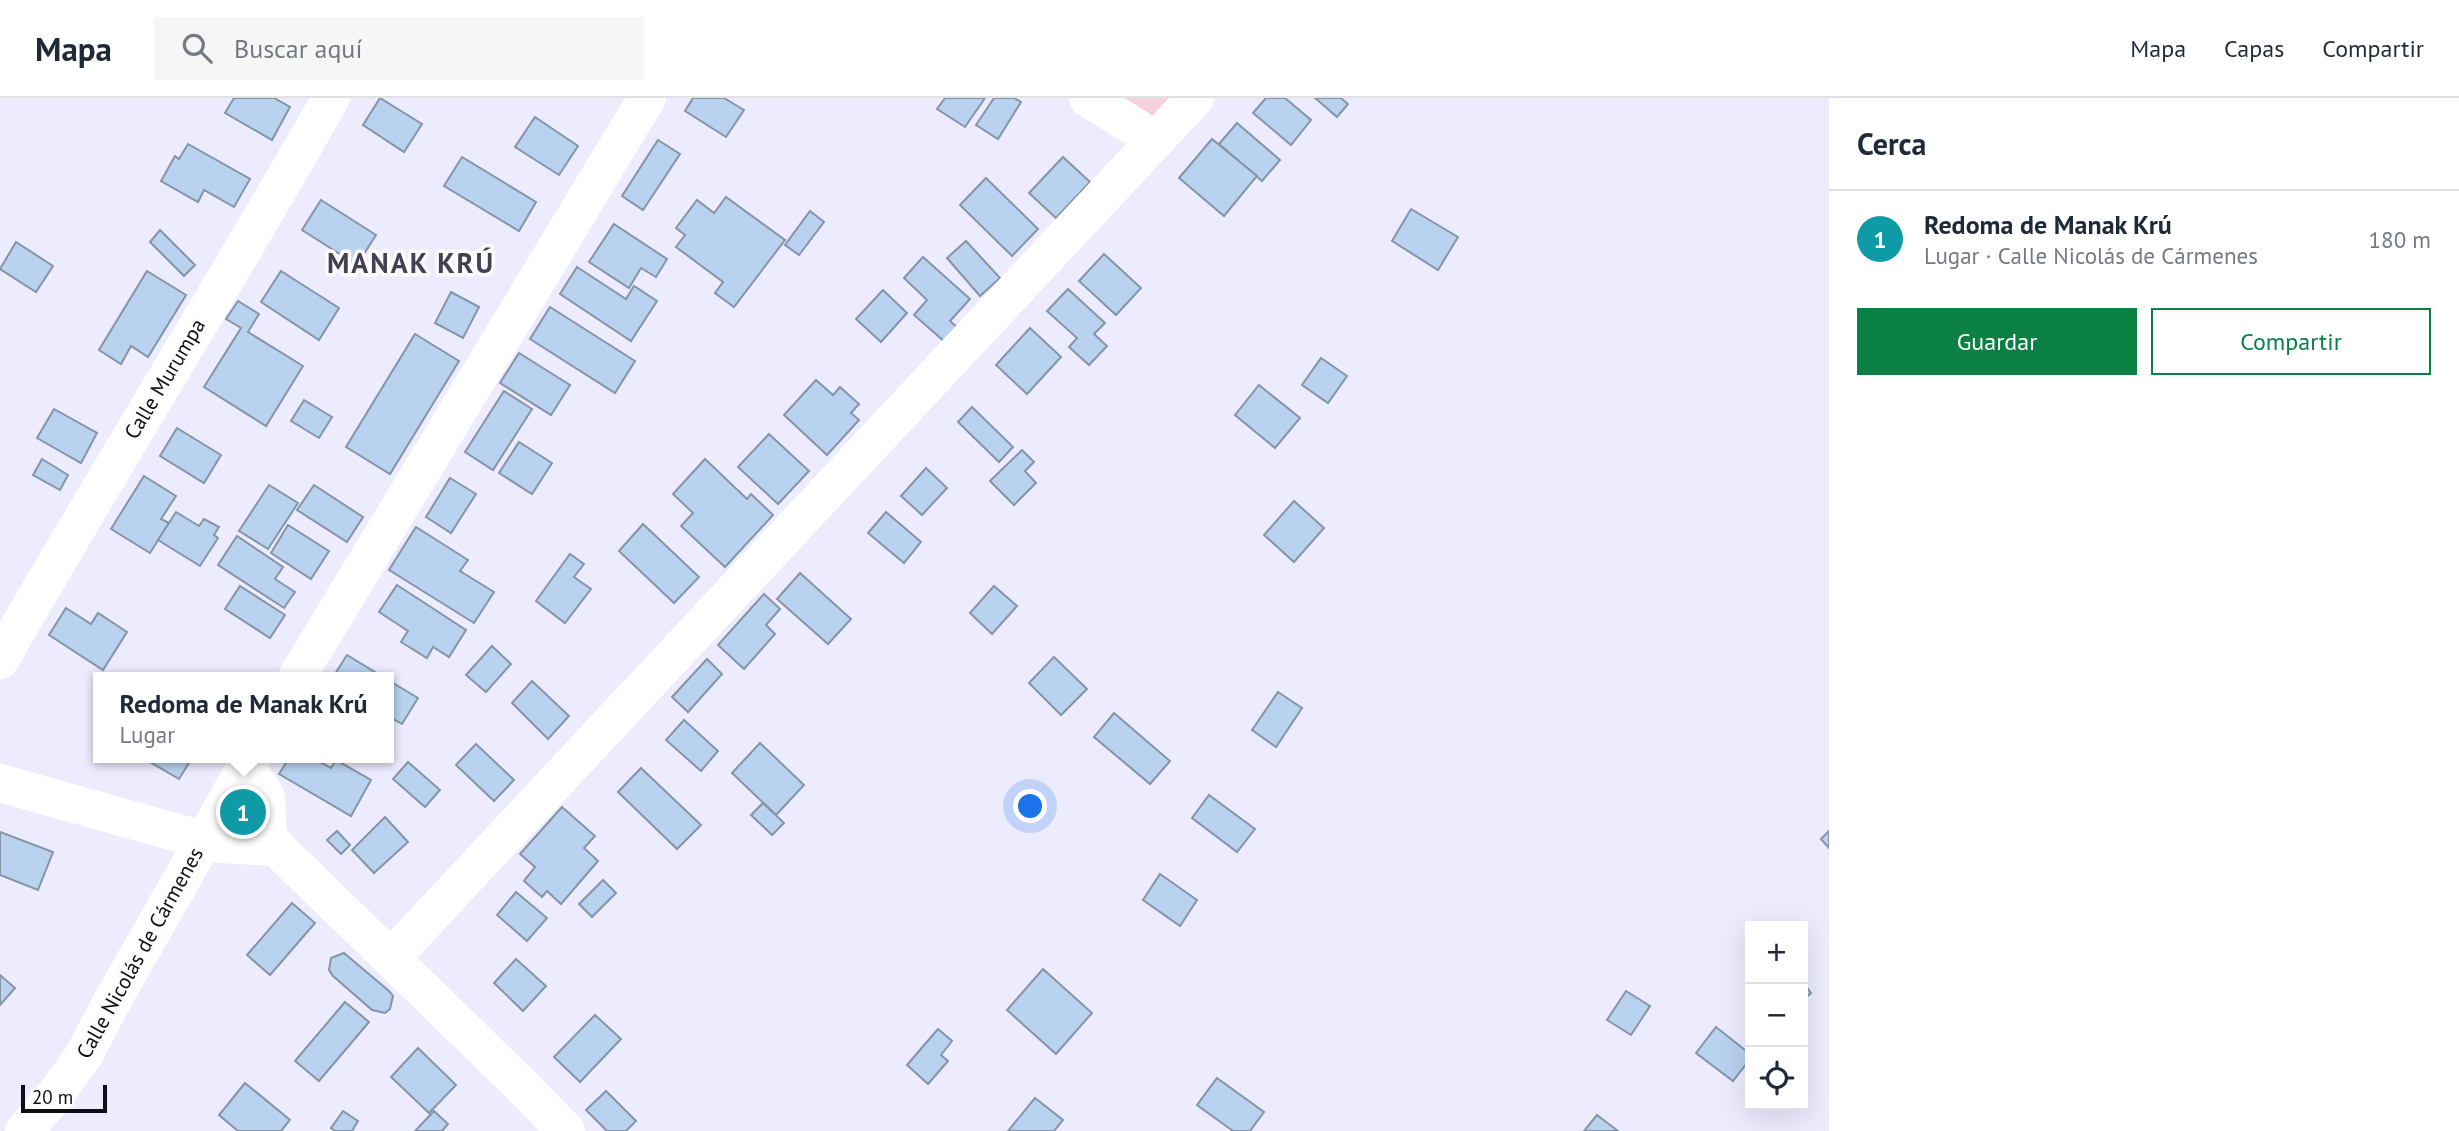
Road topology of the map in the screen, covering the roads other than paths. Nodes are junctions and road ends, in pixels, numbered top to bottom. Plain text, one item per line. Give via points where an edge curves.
1 (331, 98) edge
2 (647, 98) edge
3 (1088, 98) edge
4 (1195, 98) edge
5 (1156, 140) junction
6 (0, 660) edge
7 (301, 672) edge
8 (247, 763) edge
9 (249, 763) edge
10 (0, 783) edge
11 (204, 840) junction
12 (276, 847) junction
13 (391, 958) junction
14 (24, 1131) edge
15 (566, 1131) edge

1 - 6 street, Calle Murumpa
2 - 7 street
3 - 5 street
4 - 5 street
5 - 13 street
8 - 11 street, Calle Nicolás de Cármenes
9 - 12 street via 266,797 268,836
10 - 11 street
11 - 12 street
11 - 14 street, Calle Nicolás de Cármenes via 84,1055
12 - 13 street
13 - 15 street

